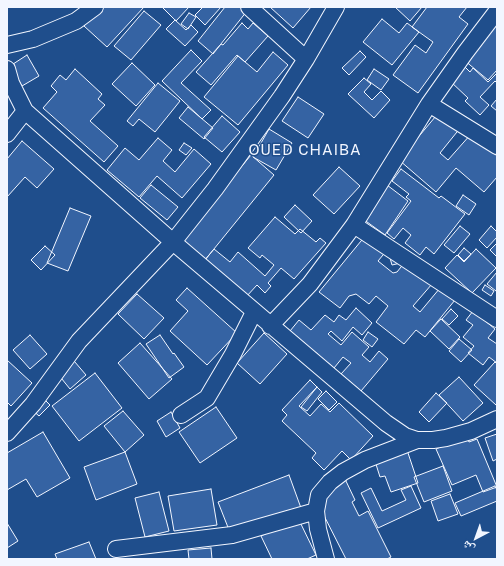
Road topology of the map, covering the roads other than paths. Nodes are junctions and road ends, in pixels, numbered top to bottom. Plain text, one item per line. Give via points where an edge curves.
1 (95, 7) edge
2 (249, 7) edge
3 (336, 7) edge
4 (497, 11) edge
5 (7, 45) edge
6 (306, 59) junction
7 (7, 69) edge
8 (429, 104) junction
9 (25, 111) junction
10 (7, 134) edge
11 (497, 146) edge
12 (354, 225) junction
13 (173, 242) junction
14 (254, 312) junction
15 (497, 319) edge
16 (270, 326) junction
17 (181, 415) dead end
18 (497, 419) edge
19 (7, 433) edge
20 (417, 440) junction
21 (316, 511) junction
22 (116, 549) dead end
23 (326, 559) edge

1 - 5 street via 76,21 32,39
2 - 6 street
3 - 6 street
4 - 8 street
6 - 13 street via 215,189
7 - 9 street
8 - 11 street
8 - 12 street
9 - 10 street
9 - 13 street
12 - 15 street
12 - 16 street via 310,284
13 - 14 street
13 - 19 street via 79,341 33,404
14 - 16 street
14 - 17 street via 207,398
16 - 20 street via 381,420 405,436
18 - 20 street via 472,431 446,438
20 - 21 street via 365,460 343,472 319,495
21 - 22 street via 232,535
21 - 23 street

